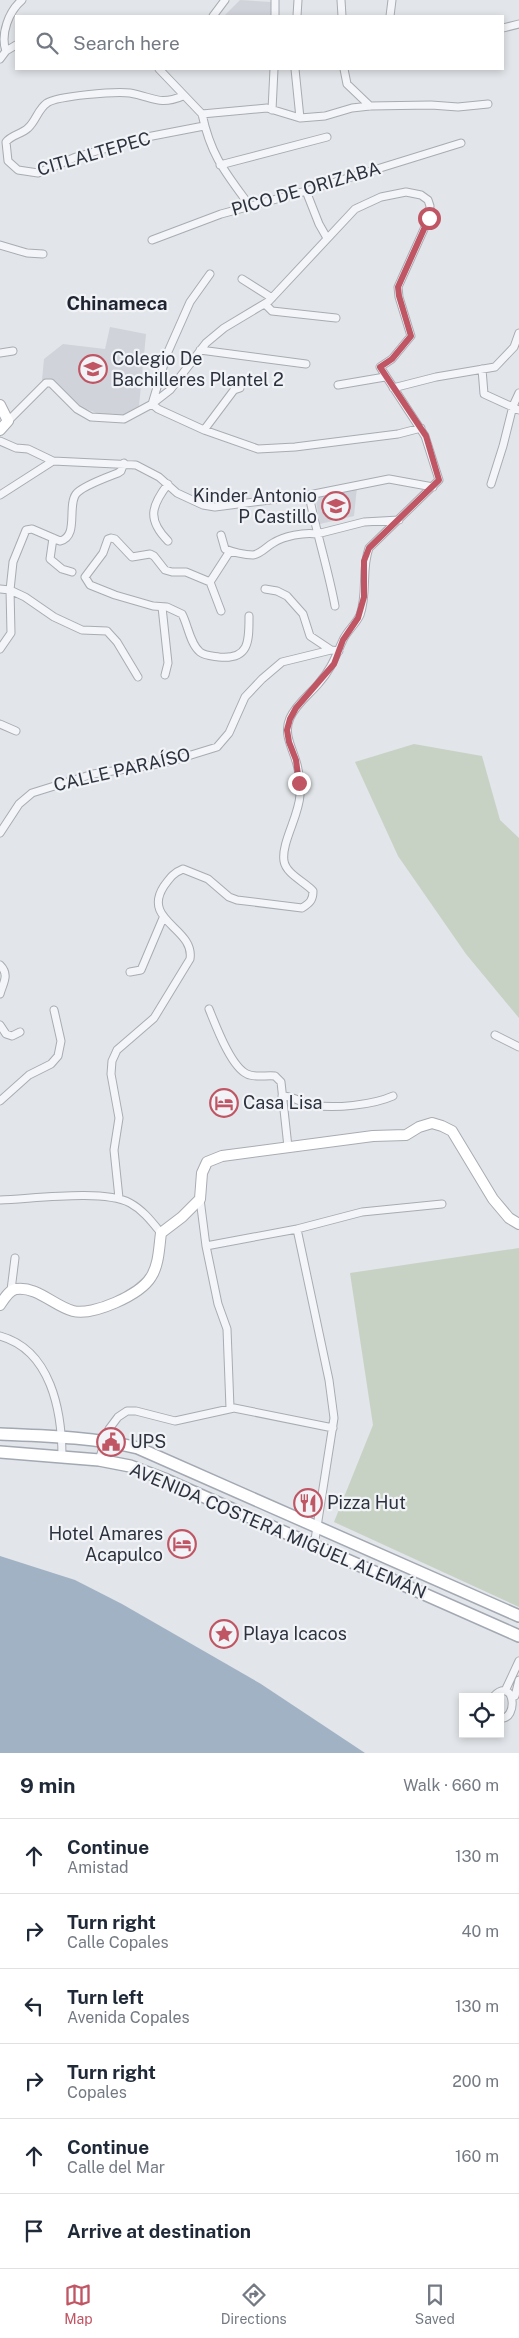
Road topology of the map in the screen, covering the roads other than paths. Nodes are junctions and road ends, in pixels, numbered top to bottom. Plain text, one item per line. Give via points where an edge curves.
1 (22, 0) edge
2 (225, 0) edge
3 (275, 0) edge
4 (298, 0) edge
5 (341, 0) edge
6 (392, 0) edge
7 (214, 15) edge
8 (275, 15) edge
9 (297, 15) edge
10 (342, 15) edge
11 (390, 15) edge
12 (519, 24) edge
13 (504, 28) edge
14 (15, 46) edge
15 (6, 51) junction
16 (0, 59) edge
17 (160, 70) edge
18 (274, 70) edge
19 (295, 70) edge
20 (344, 70) edge
21 (183, 96) junction
22 (488, 104) dead end
23 (370, 106) junction
24 (272, 110) junction
25 (202, 114) junction
26 (300, 118) junction
27 (204, 126) junction
28 (327, 137) dead end
29 (461, 142) dead end
30 (220, 165) junction
31 (306, 191) junction
32 (250, 206) junction
33 (327, 238) junction
34 (152, 240) dead end
35 (0, 245) edge
36 (43, 254) dead end
37 (210, 274) dead end
38 (242, 279) dead end
39 (272, 298) junction
40 (265, 304) junction
41 (336, 318) dead end
42 (519, 333) edge
43 (200, 350) junction
44 (13, 351) dead end
45 (0, 353) edge
46 (519, 353) edge
47 (507, 356) junction
48 (306, 364) dead end
49 (482, 369) junction
50 (385, 378) junction
51 (338, 385) dead end
52 (240, 388) dead end
53 (393, 388) junction
54 (519, 393) edge
55 (152, 404) junction
56 (0, 405) edge
57 (516, 408) edge
58 (8, 421) junction
59 (421, 428) junction
60 (0, 430) edge
61 (204, 430) junction
62 (0, 441) edge
63 (53, 461) junction
64 (124, 463) junction
65 (168, 484) junction
66 (491, 484) dead end
67 (432, 487) junction
68 (0, 495) edge
69 (309, 495) junction
70 (399, 520) junction
71 (316, 534) junction
72 (221, 535) dead end
73 (53, 538) junction
74 (168, 541) dead end
75 (229, 551) junction
76 (72, 572) dead end
77 (210, 582) junction
78 (0, 589) edge
79 (265, 589) dead end
80 (10, 590) junction
81 (335, 606) dead end
82 (162, 607) junction
83 (221, 611) dead end
84 (249, 616) dead end
85 (0, 650) edge
86 (331, 650) junction
87 (340, 651) junction
88 (165, 675) dead end
89 (138, 677) dead end
90 (0, 724) edge
91 (16, 731) dead end
92 (0, 833) edge
93 (163, 918) junction
94 (0, 965) edge
95 (130, 972) dead end
96 (0, 994) edge
97 (54, 1010) dead end
98 (209, 1010) dead end
99 (0, 1025) edge
100 (20, 1032) dead end
101 (496, 1035) dead end
102 (519, 1047) edge
103 (282, 1096) junction
104 (393, 1096) dead end
105 (0, 1101) edge
106 (288, 1148) junction
107 (119, 1198) junction
108 (200, 1199) junction
109 (0, 1200) edge
110 (442, 1204) dead end
111 (519, 1224) edge
112 (297, 1229) junction
113 (161, 1233) junction
114 (206, 1246) junction
115 (15, 1258) dead end
116 (12, 1290) junction
117 (0, 1304) edge
118 (0, 1336) edge
119 (230, 1408) junction
120 (334, 1428) junction
121 (0, 1434) edge
122 (62, 1437) junction
123 (104, 1441) junction
124 (0, 1452) edge
125 (62, 1457) junction
126 (99, 1460) junction
127 (318, 1527) junction
128 (314, 1546) junction
129 (519, 1616) edge
130 (519, 1636) edge
131 (519, 1661) edge
132 (519, 1680) edge
133 (505, 1691) junction
134 (497, 1693) edge
135 (515, 1696) junction
136 (517, 1714) edge
137 (504, 1718) edge

1 - 15 street via 7,23 4,34
2 - 7 street
3 - 8 street
4 - 9 street
5 - 10 street
6 - 11 street
12 - 13 street
14 - 15 street
15 - 16 street
17 - 21 street
18 - 24 street
19 - 26 street
20 - 23 street via 347,84
21 - 25 street
21 - 27 street, CITLALTEPEC via 151,100 132,93 108,92 56,98 46,103 30,127 8,139 6,156 13,167 38,173 76,157 147,137
22 - 23 street via 458,108
23 - 26 street
24 - 25 street via 255,108
24 - 26 street
25 - 27 street
27 - 30 street
28 - 30 street
29 - 31 street, PICO DE ORIZABA
30 - 32 street
31 - 32 street, PICO DE ORIZABA
31 - 33 street
32 - 34 street, PICO DE ORIZABA
33 - 39 street
33 - 50 street via 355,208 381,197 406,192 421,194 428,200 429,218 398,287 411,336 392,359 380,367
35 - 36 street
37 - 55 street via 190,302 167,354
38 - 39 street
39 - 40 street
40 - 41 street via 272,311
40 - 43 street via 224,328
42 - 47 street
43 - 48 street
43 - 55 street via 170,390
44 - 45 street
46 - 47 street
47 - 49 street via 495,367
49 - 53 street
49 - 57 street via 484,394
50 - 51 street
50 - 53 street
52 - 61 street via 234,390
53 - 59 street
54 - 57 street
55 - 58 street via 124,419 91,416 77,409 51,383 46,383
55 - 61 street
56 - 58 main road
57 - 66 street
58 - 60 main road
59 - 61 street via 295,447 258,449
59 - 67 street via 439,480
62 - 63 street via 16,448 28,448
63 - 64 street
63 - 68 street
64 - 65 street via 149,471
64 - 73 street via 118,473 77,492 72,502 69,534 60,541
65 - 69 street via 188,499 215,507
65 - 74 street via 158,497 154,519 158,531
67 - 69 street via 389,479
67 - 70 street
69 - 71 street
70 - 71 street via 364,522
70 - 87 street via 369,548 364,561 362,609
71 - 75 street via 274,542 252,555
71 - 81 street via 328,568
72 - 75 street via 223,545
73 - 76 street via 50,559 62,569
73 - 80 street via 32,529 22,534 13,562
75 - 77 street
77 - 82 street via 186,572 165,570 150,554 132,557 115,539 108,540 103,553 85,577 90,585
77 - 83 street
78 - 80 street
79 - 86 street via 287,596 303,614 310,636
80 - 85 street via 11,633
80 - 89 street via 82,630 107,631
82 - 84 street via 182,614 200,652 227,658 246,647
82 - 88 street via 168,663
86 - 87 street
86 - 92 street, CALLE PARAÍSO via 282,662 262,679 245,697 229,733 217,747 165,763 92,774 32,793 19,804
87 - 93 street via 334,664 296,708 287,730 298,769 300,796 284,863 313,891 310,904 302,908 244,902 229,897 208,879 183,869 173,872 162,890 158,904
90 - 91 street
93 - 95 street via 141,970
93 - 107 street via 184,936 191,953 154,1018 117,1050 112,1061 111,1074 119,1118 114,1150
94 - 96 street via 6,977
97 - 105 street via 60,1034 58,1056 51,1064 29,1075
98 - 103 street via 229,1054 242,1071 249,1075 275,1076 281,1082
99 - 100 street via 6,1034 12,1036
101 - 102 street
103 - 104 street via 313,1105 378,1103
103 - 106 street
106 - 108 main road via 222,1156 207,1162 202,1173
106 - 111 main road via 373,1136 406,1136 420,1127 442,1126 452,1131 492,1199
107 - 109 street
107 - 113 street via 138,1208
108 - 113 main road
108 - 114 street
110 - 112 street via 362,1212
112 - 114 street
112 - 120 street via 329,1380
113 - 116 main road via 151,1277 138,1291 113,1304 95,1310 74,1311 31,1291
114 - 119 street via 218,1304 227,1329
115 - 116 street
116 - 117 main road
118 - 122 street via 28,1350 45,1373 57,1404
119 - 120 street
119 - 123 street via 175,1421 128,1411 113,1422
120 - 127 street
121 - 122 main road, AVENIDA COSTERA MIGUEL ALEMÁN
122 - 123 main road, AVENIDA COSTERA MIGUEL ALEMÁN
122 - 125 street
123 - 126 street
123 - 127 main road, AVENIDA COSTERA MIGUEL ALEMÁN via 138,1448
124 - 125 main road, AVENIDA COSTERA MIGUEL ALEMÁN
125 - 126 main road, AVENIDA COSTERA MIGUEL ALEMÁN
126 - 128 main road, AVENIDA COSTERA MIGUEL ALEMÁN via 130,1466 164,1479
127 - 128 street
127 - 129 main road, AVENIDA COSTERA MIGUEL ALEMÁN
128 - 130 main road, AVENIDA COSTERA MIGUEL ALEMÁN
131 - 133 street
132 - 135 street
133 - 134 street
133 - 135 street
135 - 136 street
136 - 137 street

